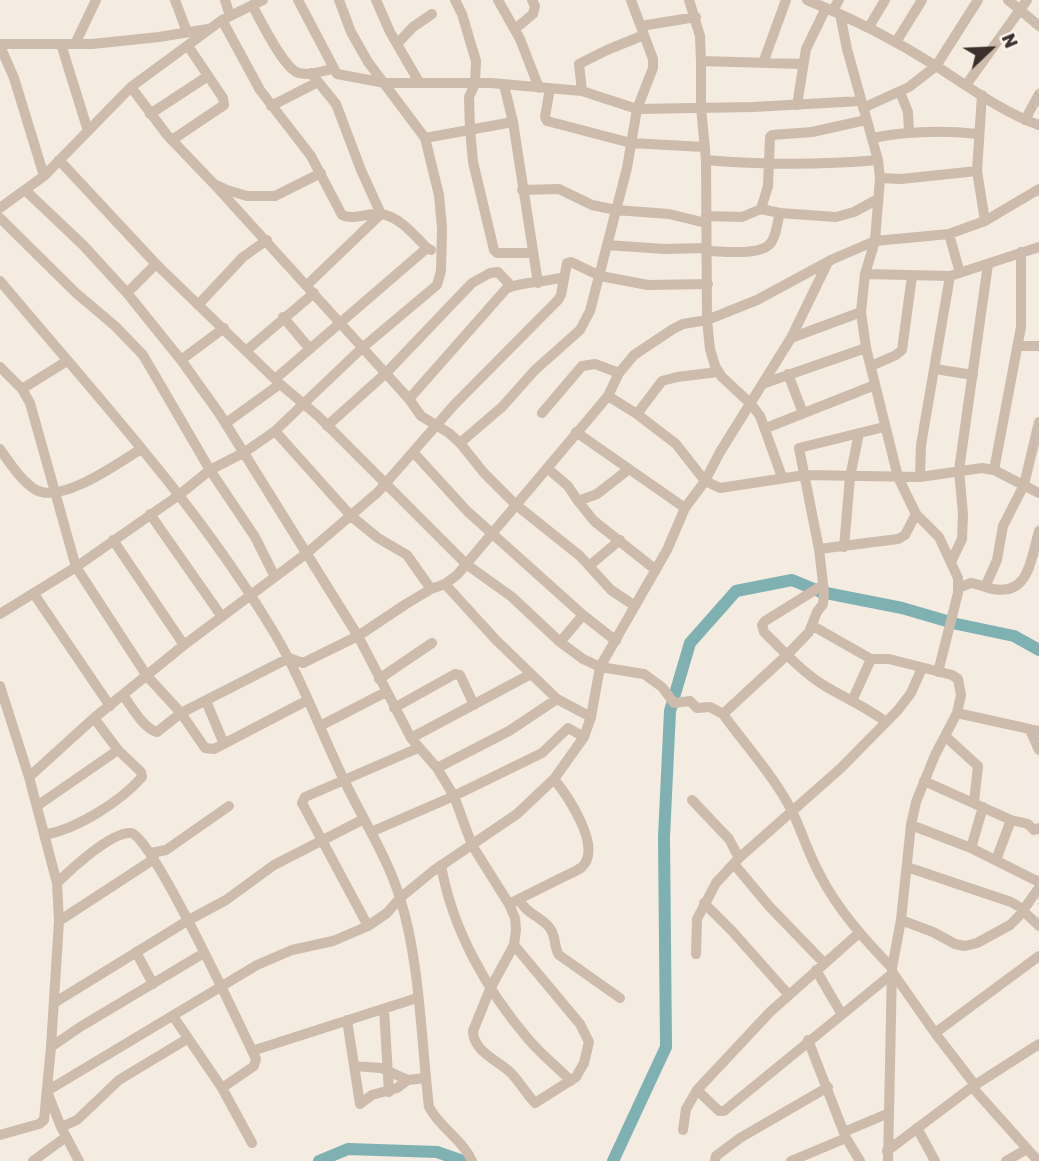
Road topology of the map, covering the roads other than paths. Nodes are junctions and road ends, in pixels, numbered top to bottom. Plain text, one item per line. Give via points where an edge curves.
1 (96, 0) edge
2 (175, 0) edge
3 (225, 0) edge
4 (263, 0) edge
5 (298, 0) edge
6 (339, 0) edge
7 (376, 0) edge
8 (456, 0) edge
9 (498, 0) edge
10 (532, 0) edge
11 (631, 0) edge
12 (786, 0) edge
13 (807, 0) edge
14 (839, 0) edge
15 (885, 0) edge
16 (922, 0) edge
17 (978, 0) edge
18 (1008, 0) edge
19 (1027, 0) edge
20 (690, 1) edge
21 (252, 5) junction
22 (833, 10) junction
23 (1018, 10) junction
24 (432, 14) dead end
25 (226, 18) junction
26 (696, 18) junction
27 (1039, 26) edge
28 (869, 27) junction
29 (209, 29) junction
30 (515, 29) junction
31 (643, 31) junction
32 (187, 32) junction
33 (896, 42) junction
34 (61, 44) junction
35 (75, 44) junction
36 (397, 44) junction
37 (0, 45) edge
38 (188, 46) junction
39 (701, 61) junction
40 (763, 63) junction
41 (803, 64) junction
42 (936, 66) junction
43 (332, 69) junction
44 (311, 73) junction
45 (208, 76) junction
46 (318, 82) junction
47 (419, 82) junction
48 (385, 83) junction
49 (475, 84) junction
50 (503, 85) junction
51 (965, 85) junction
52 (131, 87) junction
53 (539, 88) junction
54 (550, 88) junction
55 (582, 91) junction
56 (900, 92) junction
57 (1039, 94) edge
58 (982, 95) junction
59 (862, 104) junction
60 (797, 105) junction
61 (271, 106) junction
62 (701, 107) junction
63 (637, 109) junction
64 (150, 114) junction
65 (866, 120) junction
66 (1025, 120) junction
67 (513, 122) junction
68 (1039, 125) edge
69 (470, 129) junction
70 (88, 131) junction
71 (909, 132) junction
72 (978, 134) junction
73 (425, 138) junction
74 (872, 138) junction
75 (172, 141) junction
76 (631, 142) junction
77 (704, 148) junction
78 (59, 160) junction
79 (706, 160) junction
80 (878, 160) junction
81 (769, 163) junction
82 (976, 171) junction
83 (321, 173) junction
84 (44, 176) junction
85 (880, 178) junction
86 (214, 184) junction
87 (1039, 189) edge
88 (25, 190) junction
89 (522, 190) junction
90 (878, 199) junction
91 (1, 205) edge
92 (761, 209) junction
93 (616, 210) junction
94 (780, 213) junction
95 (381, 214) junction
96 (0, 218) edge
97 (706, 219) junction
98 (985, 221) junction
99 (949, 234) junction
100 (267, 240) junction
101 (875, 241) junction
102 (607, 245) junction
103 (1039, 247) edge
104 (426, 248) junction
105 (707, 250) junction
106 (1021, 251) junction
107 (440, 252) junction
108 (533, 253) junction
109 (828, 262) junction
110 (156, 264) junction
111 (988, 264) junction
112 (865, 274) junction
113 (955, 274) junction
114 (600, 276) junction
115 (912, 276) junction
116 (564, 277) junction
117 (0, 281) edge
118 (538, 283) junction
119 (708, 284) junction
120 (307, 285) junction
121 (511, 286) junction
122 (127, 293) junction
123 (314, 293) junction
124 (198, 306) junction
125 (861, 312) junction
126 (283, 317) junction
127 (707, 320) junction
128 (340, 323) junction
129 (224, 328) junction
130 (791, 338) junction
131 (1018, 346) junction
132 (1039, 346) edge
133 (362, 348) junction
134 (866, 348) junction
135 (310, 349) junction
136 (247, 350) junction
137 (181, 360) junction
138 (67, 361) junction
139 (871, 366) junction
140 (0, 367) edge
141 (935, 369) junction
142 (718, 372) junction
143 (386, 373) junction
144 (619, 373) junction
145 (788, 374) junction
146 (972, 375) junction
147 (278, 382) junction
148 (764, 383) junction
149 (875, 385) junction
150 (22, 390) junction
151 (608, 396) junction
152 (409, 399) junction
153 (303, 404) junction
154 (751, 404) junction
155 (542, 413) dead end
156 (803, 413) junction
157 (637, 414) junction
158 (1039, 422) edge
159 (226, 423) junction
160 (437, 424) junction
161 (327, 426) junction
162 (884, 427) junction
163 (766, 428) junction
164 (275, 431) junction
165 (576, 432) junction
166 (859, 433) junction
167 (460, 443) junction
168 (0, 449) edge
169 (141, 449) junction
170 (245, 452) junction
171 (414, 453) junction
172 (547, 468) junction
173 (629, 468) junction
174 (210, 470) junction
175 (959, 470) junction
176 (994, 470) junction
177 (805, 475) junction
178 (782, 477) junction
179 (850, 477) junction
180 (898, 477) junction
181 (919, 477) junction
182 (705, 481) junction
183 (384, 484) junction
184 (1024, 485) junction
185 (54, 493) junction
186 (1039, 493) edge
187 (179, 495) junction
188 (578, 501) junction
189 (514, 504) junction
190 (685, 508) junction
191 (150, 514) junction
192 (916, 514) junction
193 (351, 516) junction
194 (1039, 531) edge
195 (493, 533) junction
196 (113, 540) junction
197 (620, 540) junction
198 (844, 547) junction
199 (819, 549) junction
200 (307, 553) junction
201 (951, 562) junction
202 (466, 564) junction
203 (1035, 565) edge
204 (589, 566) junction
205 (76, 567) junction
206 (656, 570) junction
207 (275, 577) junction
208 (444, 584) junction
209 (823, 585) junction
210 (985, 587) junction
211 (958, 588) junction
212 (431, 589) junction
213 (34, 594) junction
214 (251, 595) junction
215 (635, 606) junction
216 (0, 614) edge
217 (583, 615) junction
218 (222, 617) junction
219 (813, 626) junction
220 (358, 636) junction
221 (616, 641) junction
222 (561, 642) junction
223 (432, 643) dead end
224 (184, 645) junction
225 (788, 655) junction
226 (289, 658) junction
227 (871, 659) junction
228 (303, 663) junction
229 (600, 667) junction
230 (922, 668) junction
231 (938, 672) junction
232 (531, 674) junction
233 (147, 676) junction
234 (299, 678) junction
235 (379, 679) junction
236 (0, 686) edge
237 (386, 692) junction
238 (123, 695) junction
239 (557, 699) junction
240 (308, 700) junction
241 (206, 701) junction
242 (852, 701) junction
243 (474, 705) junction
244 (110, 706) junction
245 (394, 708) junction
246 (181, 713) junction
247 (957, 713) junction
248 (723, 714) junction
249 (591, 717) junction
250 (94, 718) junction
251 (886, 722) junction
252 (320, 726) junction
253 (1035, 730) edge
254 (944, 736) junction
255 (584, 737) junction
256 (411, 738) junction
257 (224, 744) junction
258 (418, 748) junction
259 (118, 750) junction
260 (1039, 750) edge
261 (436, 768) junction
262 (29, 778) junction
263 (344, 779) junction
264 (554, 779) junction
265 (923, 781) junction
266 (454, 796) junction
267 (692, 800) dead end
268 (979, 804) junction
269 (37, 806) junction
270 (229, 806) dead end
271 (792, 812) junction
272 (364, 819) junction
273 (1011, 820) junction
274 (911, 825) junction
275 (1039, 828) edge
276 (371, 832) junction
277 (44, 835) junction
278 (322, 841) junction
279 (472, 845) junction
280 (971, 848) junction
281 (166, 850) junction
282 (152, 856) junction
283 (996, 860) junction
284 (737, 861) junction
285 (441, 865) junction
286 (907, 867) junction
287 (161, 871) junction
288 (1039, 882) edge
289 (57, 883) junction
290 (1039, 888) edge
291 (401, 898) junction
292 (514, 902) junction
293 (704, 903) junction
294 (1023, 910) junction
295 (901, 920) junction
296 (59, 921) junction
297 (187, 921) junction
298 (368, 926) junction
299 (1039, 926) edge
300 (859, 933) junction
301 (514, 946) junction
302 (136, 952) junction
303 (204, 953) junction
304 (696, 954) dead end
305 (1039, 956) edge
306 (820, 967) junction
307 (892, 971) junction
308 (153, 984) junction
309 (221, 986) junction
310 (490, 989) junction
311 (788, 994) junction
312 (417, 998) junction
313 (620, 998) dead end
314 (54, 1003) junction
315 (384, 1009) junction
316 (841, 1013) junction
317 (173, 1016) junction
318 (347, 1020) junction
319 (935, 1034) junction
320 (187, 1039) junction
321 (808, 1040) junction
322 (1039, 1044) edge
323 (51, 1047) junction
324 (252, 1051) junction
325 (354, 1066) junction
326 (389, 1072) junction
327 (425, 1078) junction
328 (408, 1080) junction
329 (571, 1081) junction
330 (973, 1086) junction
331 (828, 1087) junction
332 (222, 1088) junction
333 (697, 1090) junction
334 (47, 1091) junction
335 (389, 1092) junction
336 (889, 1113) junction
337 (61, 1127) junction
338 (917, 1128) junction
339 (683, 1130) dead end
340 (0, 1135) edge
341 (845, 1135) junction
342 (66, 1137) junction
343 (252, 1143) dead end
344 (1027, 1149) junction
345 (887, 1156) edge
346 (468, 1158) edge
347 (33, 1161) edge
348 (79, 1161) edge
349 (715, 1161) edge
350 (791, 1161) edge
351 (860, 1161) edge
352 (935, 1161) edge
353 (1006, 1161) edge
354 (1038, 1161) edge

1 - 35 street
2 - 32 street
3 - 25 street
4 - 21 street
5 - 43 street
6 - 48 street via 360,48
7 - 36 street
8 - 49 street via 476,61
9 - 30 street
10 - 30 street via 533,14
11 - 31 street
12 - 40 street
13 - 22 street
14 - 22 street
15 - 28 street
16 - 33 street
17 - 42 street
18 - 23 street
19 - 23 street
20 - 26 street
21 - 25 street
21 - 44 street via 291,69
22 - 28 street
22 - 41 street via 806,49
22 - 59 street
23 - 27 street
23 - 51 street
24 - 36 street
25 - 29 street
25 - 61 street via 248,71
26 - 31 street
26 - 39 street
28 - 33 street
29 - 32 street
29 - 38 street
30 - 53 street
31 - 55 street via 579,64
31 - 63 street via 653,68
32 - 35 street
33 - 42 street
34 - 35 street
34 - 37 street
34 - 70 street
36 - 47 street
37 - 84 street
38 - 45 street
38 - 52 street
39 - 40 street
39 - 62 street
40 - 41 street
41 - 60 street
42 - 51 street
42 - 56 street
43 - 44 street
43 - 48 street via 342,76
44 - 46 street
45 - 64 street
45 - 75 street via 224,105
46 - 61 street
46 - 95 street via 339,111
47 - 48 street
47 - 49 street
48 - 73 street
49 - 50 street
49 - 69 street via 469,97
50 - 53 street
50 - 67 street
51 - 58 street
52 - 64 street
52 - 70 street
53 - 54 street
54 - 55 street
54 - 76 street via 547,121
55 - 63 street
56 - 59 street
56 - 71 street
57 - 66 street
58 - 66 street
58 - 72 street
59 - 60 street
59 - 65 street
60 - 62 street
61 - 83 street
62 - 63 street
62 - 77 street
63 - 76 street
64 - 75 street
65 - 74 street
65 - 81 street via 772,135
66 - 68 street
67 - 69 street
67 - 89 street
69 - 73 street
69 - 108 street via 494,250
70 - 78 street
71 - 72 street
71 - 74 street
72 - 82 street
73 - 107 street via 439,195
74 - 80 street
75 - 86 street
76 - 77 street
76 - 93 street
77 - 79 street
78 - 84 street
78 - 110 street
79 - 81 street
79 - 97 street
80 - 81 street
80 - 85 street
81 - 92 street
82 - 85 street
82 - 98 street
83 - 86 street via 284,193 266,197 239,195
83 - 95 street via 342,215
84 - 88 street
85 - 90 street
86 - 100 street
87 - 98 street
88 - 91 street
88 - 122 street
89 - 93 street via 559,188 592,205
89 - 108 street
90 - 94 street via 835,217
90 - 101 street
92 - 94 street
92 - 97 street via 742,217
93 - 97 street
93 - 102 street
94 - 105 street via 770,245
95 - 104 street via 409,229
95 - 120 street
96 - 174 street via 143,355
97 - 105 street
98 - 99 street
99 - 101 street
99 - 113 street
100 - 120 street
100 - 124 street via 243,257
101 - 109 street
101 - 112 street
102 - 105 street
102 - 114 street
103 - 106 street
104 - 107 street
104 - 128 street
105 - 119 street
106 - 111 street
106 - 131 street
107 - 133 street via 437,285
108 - 118 street
109 - 127 street via 757,300
109 - 130 street
110 - 122 street
110 - 124 street
111 - 113 street
111 - 146 street
112 - 115 street
112 - 125 street
113 - 115 street
113 - 141 street
114 - 116 street via 571,262 565,266
114 - 119 street via 653,285
114 - 167 street via 580,330
115 - 139 street via 902,350
116 - 118 street
116 - 160 street via 558,300
117 - 138 street
118 - 121 street
119 - 127 street
120 - 123 street
121 - 143 street via 498,272 476,280
121 - 152 street
122 - 137 street
123 - 126 street
123 - 128 street
124 - 129 street
125 - 130 street
125 - 134 street
126 - 135 street
126 - 136 street
127 - 142 street
127 - 144 street via 673,329 640,350
128 - 133 street
128 - 135 street
129 - 136 street
129 - 137 street
130 - 148 street
131 - 132 street
131 - 176 street
133 - 143 street
133 - 153 street
134 - 139 street
134 - 145 street
135 - 147 street
136 - 147 street
137 - 159 street
138 - 150 street
138 - 169 street
139 - 149 street
140 - 150 street
141 - 146 street
141 - 181 street
142 - 154 street
142 - 157 street via 662,382
143 - 152 street
143 - 161 street
144 - 151 street
144 - 155 street via 595,364 582,366
145 - 148 street
145 - 156 street
146 - 175 street
147 - 153 street
147 - 159 street
148 - 154 street
149 - 156 street
149 - 162 street
150 - 185 street via 33,412
151 - 157 street
151 - 165 street
152 - 160 street via 421,416
153 - 161 street
153 - 164 street
154 - 163 street
154 - 182 street
156 - 163 street
157 - 182 street via 683,451
158 - 184 street
159 - 170 street
160 - 167 street
160 - 171 street
161 - 183 street
162 - 166 street
162 - 180 street
163 - 178 street
164 - 170 street
164 - 193 street
165 - 172 street
165 - 173 street
166 - 177 street via 799,448
166 - 179 street
167 - 189 street
168 - 185 street via 35,489
169 - 185 street via 82,484
169 - 187 street
170 - 174 street
170 - 200 street
171 - 183 street
171 - 195 street
172 - 188 street
172 - 189 street
173 - 188 street via 597,494
173 - 190 street
174 - 187 street
174 - 207 street
175 - 176 street
175 - 181 street
175 - 201 street via 962,540
176 - 184 street
177 - 178 street
177 - 179 street
177 - 199 street
178 - 182 street via 727,488
179 - 180 street
179 - 198 street
180 - 181 street
180 - 192 street
182 - 190 street
183 - 193 street
183 - 202 street
184 - 186 street
184 - 210 street via 1003,526 997,560
185 - 205 street
187 - 191 street
187 - 214 street
188 - 197 street via 594,521
189 - 195 street
189 - 204 street
190 - 206 street
191 - 196 street
191 - 218 street
192 - 198 street via 898,539
192 - 201 street via 939,537
193 - 200 street
193 - 212 street via 407,555
194 - 203 street
195 - 202 street
195 - 217 street
196 - 205 street
196 - 224 street
197 - 204 street
197 - 206 street
198 - 199 street
199 - 209 street
200 - 207 street
200 - 220 street
201 - 211 street
202 - 208 street
202 - 222 street via 512,597
203 - 210 street via 1014,588
204 - 215 street via 611,590
205 - 213 street
205 - 233 street
206 - 215 street
207 - 214 street
208 - 212 street
208 - 232 street
209 - 219 street via 823,604
209 - 225 street via 762,625
210 - 211 street via 971,583
211 - 231 street
212 - 220 street
213 - 216 street
213 - 244 street
214 - 218 street
214 - 226 street
215 - 221 street
217 - 221 street
217 - 222 street
218 - 224 street
219 - 225 street
219 - 227 street
220 - 228 street
220 - 235 street
221 - 229 street
222 - 229 street
223 - 235 street
224 - 233 street
225 - 242 street
225 - 248 street
226 - 228 street
226 - 234 street
226 - 241 street
227 - 230 street
227 - 242 street
228 - 234 street
229 - 248 street via 645,674 674,703 690,701 697,708 710,707
229 - 249 street
230 - 231 street
230 - 251 street via 911,693
231 - 247 street via 958,680 962,691
232 - 239 street
232 - 243 street
233 - 238 street
233 - 246 street
234 - 240 street
235 - 237 street
236 - 262 street
237 - 245 street
237 - 252 street
238 - 244 street
238 - 246 street via 153,732
239 - 249 street
239 - 261 street via 509,731
240 - 252 street
240 - 257 street
241 - 246 street
241 - 257 street
242 - 251 street
243 - 245 street via 460,675 455,674
243 - 256 street
244 - 250 street
245 - 256 street
246 - 257 street via 205,748
247 - 253 street
247 - 254 street
248 - 271 street
249 - 255 street
250 - 259 street
250 - 262 street
251 - 271 street
252 - 263 street
253 - 260 street
254 - 265 street
254 - 268 street via 978,766
255 - 264 street
255 - 266 street via 568,728 542,753
256 - 258 street
258 - 261 street
258 - 263 street
259 - 269 street
259 - 277 street via 141,772 139,780 77,826
261 - 266 street
262 - 269 street
263 - 272 street
263 - 278 street via 305,797 302,803
264 - 279 street via 517,814
264 - 292 street via 581,822 586,860 578,869
265 - 268 street
265 - 274 street
266 - 276 street
266 - 279 street
267 - 284 street via 729,839
268 - 273 street
268 - 280 street
269 - 277 street
270 - 281 street
271 - 284 street
271 - 300 street via 820,876
272 - 276 street
272 - 278 street
273 - 275 street
273 - 283 street
274 - 280 street
274 - 286 street
276 - 291 street
277 - 289 street
278 - 297 street via 274,865 234,895
278 - 298 street
279 - 285 street
279 - 292 street
280 - 283 street
281 - 282 street
281 - 287 street
282 - 287 street
282 - 289 street via 138,835 123,833
282 - 296 street
283 - 288 street
284 - 293 street
284 - 306 street
285 - 291 street
285 - 310 street via 453,911
286 - 294 street
286 - 295 street
287 - 297 street
289 - 296 street
290 - 294 street
291 - 298 street
291 - 312 street
292 - 301 street
292 - 313 street via 548,926 559,955
293 - 304 street via 697,919
293 - 311 street
294 - 295 street via 1010,925 965,946
294 - 299 street
295 - 307 street
296 - 314 street
297 - 302 street
297 - 303 street
298 - 309 street via 274,957
300 - 306 street
300 - 307 street
301 - 310 street
301 - 329 street via 586,1035 588,1051
302 - 308 street
302 - 314 street
303 - 308 street
303 - 309 street
305 - 319 street
306 - 311 street
306 - 316 street
307 - 316 street
307 - 319 street
307 - 336 street
308 - 323 street
309 - 317 street
309 - 324 street
310 - 329 street via 531,1042
310 - 329 street via 472,1031 475,1042 511,1073 535,1103
311 - 333 street
312 - 315 street
312 - 327 street
314 - 323 street
315 - 318 street
315 - 326 street
316 - 321 street
317 - 320 street
317 - 334 street
318 - 324 street
318 - 325 street
319 - 330 street
320 - 332 street
320 - 337 street via 120,1080 76,1120
321 - 331 street
321 - 333 street via 723,1111
322 - 330 street
323 - 334 street
324 - 332 street via 256,1064
325 - 326 street via 375,1066
325 - 335 street via 360,1104 372,1095
326 - 328 street
326 - 335 street
327 - 328 street
327 - 346 street via 431,1112
328 - 335 street
330 - 338 street
330 - 344 street
331 - 341 street
331 - 349 street via 740,1138
332 - 343 street
333 - 339 street via 686,1109
334 - 337 street
334 - 340 street via 44,1119 39,1124
336 - 341 street
336 - 345 street
337 - 342 street
338 - 345 street
338 - 352 street
341 - 350 street
341 - 351 street
342 - 347 street
342 - 348 street
344 - 353 street
344 - 354 street

